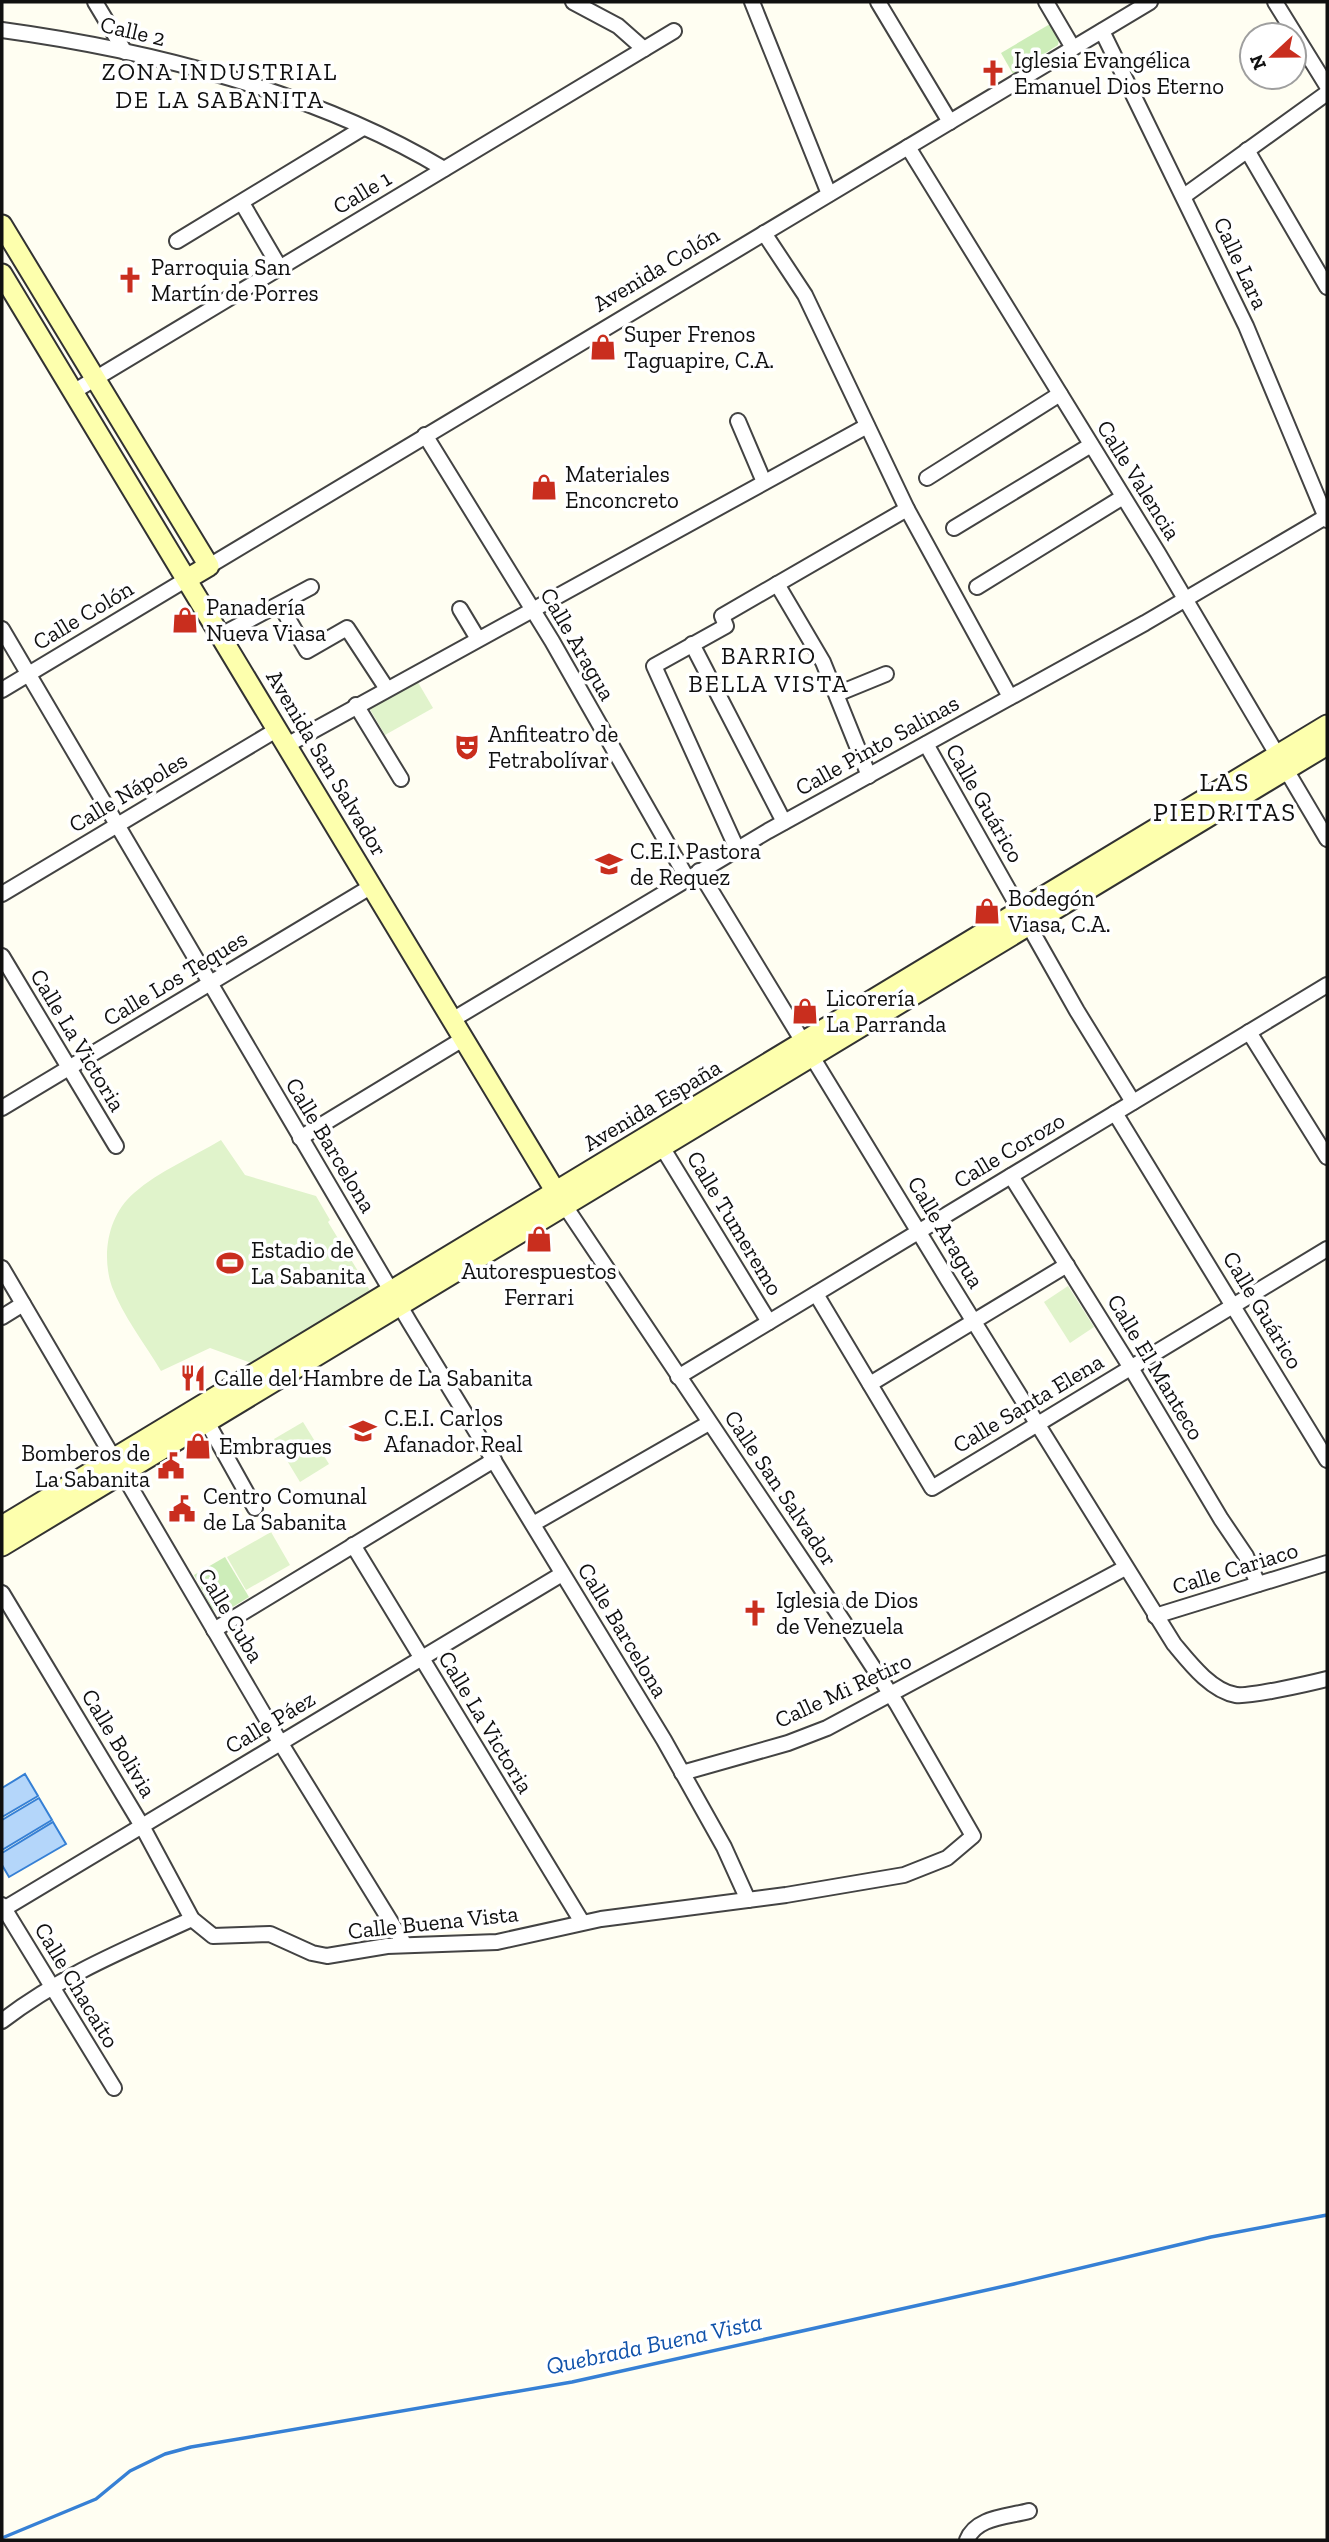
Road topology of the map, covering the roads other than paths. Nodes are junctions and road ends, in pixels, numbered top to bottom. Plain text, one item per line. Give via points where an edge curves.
1 (95, 2) edge
2 (573, 2) edge
3 (752, 2) edge
4 (878, 2) edge
5 (1045, 2) edge
6 (1150, 2) edge
7 (1275, 2) edge
8 (2, 30) edge
9 (674, 31) dead end
10 (1102, 31) junction
11 (644, 48) junction
12 (1073, 48) junction
13 (125, 52) junction
14 (1327, 86) edge
15 (1327, 93) edge
16 (950, 122) junction
17 (363, 128) junction
18 (908, 147) junction
19 (1247, 150) junction
20 (444, 169) junction
21 (829, 194) junction
22 (1184, 196) junction
23 (242, 203) junction
24 (2, 225) edge
25 (764, 233) junction
26 (177, 242) dead end
27 (280, 268) junction
28 (2, 274) edge
29 (1327, 287) edge
30 (95, 379) junction
31 (74, 392) junction
32 (1060, 394) junction
33 (738, 421) dead end
34 (867, 426) junction
35 (425, 436) junction
36 (1091, 444) junction
37 (927, 478) dead end
38 (764, 482) junction
39 (1123, 497) junction
40 (907, 509) junction
41 (1327, 518) edge
42 (954, 528) dead end
43 (208, 566) junction
44 (187, 579) junction
45 (776, 584) junction
46 (311, 587) dead end
47 (977, 587) dead end
48 (1185, 600) junction
49 (280, 605) junction
50 (460, 609) dead end
51 (532, 609) junction
52 (2, 629) edge
53 (221, 635) junction
54 (478, 639) junction
55 (692, 645) junction
56 (29, 674) junction
57 (886, 674) dead end
58 (387, 689) junction
59 (2, 690) edge
60 (837, 694) junction
61 (1010, 697) junction
62 (356, 705) junction
63 (1327, 724) edge
64 (282, 737) junction
65 (926, 744) junction
66 (1327, 745) edge
67 (1281, 762) junction
68 (869, 776) junction
69 (401, 779) dead end
70 (784, 822) junction
71 (117, 825) junction
72 (1327, 839) edge
73 (737, 849) junction
74 (693, 874) junction
75 (372, 886) junction
76 (2, 894) edge
77 (1025, 918) junction
78 (2, 956) edge
79 (210, 984) junction
80 (1327, 985) edge
81 (452, 1020) junction
82 (1249, 1032) junction
83 (463, 1039) junction
84 (809, 1049) junction
85 (69, 1068) junction
86 (1133, 1102) junction
87 (2, 1108) edge
88 (1115, 1113) junction
89 (300, 1138) junction
90 (116, 1146) dead end
91 (662, 1147) junction
92 (1327, 1157) edge
93 (1011, 1176) junction
94 (560, 1199) junction
95 (919, 1232) junction
96 (1327, 1249) edge
97 (1067, 1265) junction
98 (2, 1268) edge
99 (816, 1294) junction
100 (396, 1298) junction
101 (23, 1304) junction
102 (1234, 1306) junction
103 (2, 1317) edge
104 (769, 1322) junction
105 (974, 1322) junction
106 (1131, 1368) junction
107 (678, 1377) junction
108 (870, 1384) junction
109 (207, 1422) junction
110 (709, 1423) junction
111 (1037, 1424) junction
112 (494, 1460) junction
113 (1327, 1460) edge
114 (117, 1466) junction
115 (932, 1488) joint
116 (255, 1508) dead end
117 (533, 1524) junction
118 (2, 1526) edge
119 (353, 1545) junction
120 (2, 1546) edge
121 (1327, 1563) edge
122 (1125, 1568) junction
123 (562, 1574) junction
124 (1258, 1584) junction
125 (2, 1593) edge
126 (1155, 1616) junction
127 (214, 1630) junction
128 (421, 1658) junction
129 (1327, 1679) edge
130 (891, 1695) junction
131 (280, 1742) junction
132 (682, 1773) junction
133 (142, 1826) junction
134 (973, 1836) joint
135 (748, 1900) junction
136 (2, 1908) edge
137 (192, 1919) junction
138 (582, 1922) junction
139 (405, 1945) junction
140 (50, 1986) junction
141 (2, 2021) edge
142 (114, 2088) dead end
143 (1028, 2511) dead end
144 (967, 2540) edge

1 - 13 street
2 - 11 street via 618,26
3 - 21 street
4 - 16 street
5 - 12 street
6 - 10 street, Avenida Colón
7 - 14 street
8 - 13 street, Calle 2
9 - 11 street, Calle 1
10 - 12 street, Avenida Colón
10 - 22 street, Calle Lara
11 - 20 street, Calle 1
12 - 16 street, Avenida Colón
13 - 17 street, Calle 2 via 288,97
15 - 19 street
16 - 18 street, Avenida Colón
17 - 20 street, Calle 2
17 - 23 street
18 - 21 street, Avenida Colón
18 - 32 street, Calle Valencia
19 - 22 street
19 - 29 street
20 - 27 street, Calle 1
21 - 25 street, Avenida Colón
22 - 41 street, Calle Lara via 1246,326
23 - 26 street
23 - 27 street
24 - 30 main road
25 - 34 street via 805,295
25 - 35 street, Avenida Colón
27 - 30 street, Calle 1
28 - 31 main road, Avenida San Salvador
30 - 31 street, Calle 1
30 - 43 main road
31 - 44 main road, Avenida San Salvador
32 - 36 street, Calle Valencia
32 - 37 street
33 - 38 street
34 - 38 street, Calle Nápoles
34 - 40 street
35 - 43 street, Avenida Colón
35 - 51 street, Calle Aragua
36 - 39 street, Calle Valencia
36 - 42 street
38 - 51 street, Calle Nápoles
39 - 47 street
39 - 48 street, Calle Valencia
40 - 45 street
40 - 61 street
41 - 48 street, Calle Pinto Salinas
43 - 44 main road, Avenida Colón
44 - 53 main road, Avenida San Salvador
44 - 56 street, Calle Colón
45 - 55 street via 722,616 726,626
45 - 60 street
46 - 49 street
48 - 61 street, Calle Pinto Salinas
48 - 67 street, Calle Valencia
49 - 53 street
49 - 58 street via 307,651 347,628
50 - 54 street
51 - 54 street, Calle Nápoles
51 - 74 street, Calle Aragua
52 - 56 street, Calle Barcelona
53 - 64 main road, Avenida San Salvador
54 - 58 street, Calle Nápoles
55 - 70 street
55 - 73 street via 654,666
56 - 59 street, Calle Colón
56 - 71 street, Calle Barcelona
57 - 60 street
58 - 62 street, Calle Nápoles
60 - 68 street
61 - 65 street, Calle Pinto Salinas
62 - 64 street, Calle Nápoles
62 - 69 street
63 - 67 main road, Avenida España
64 - 71 street, Calle Nápoles
64 - 75 main road, Avenida San Salvador
65 - 68 street, Calle Pinto Salinas
65 - 77 street, Calle Guárico
66 - 67 main road, Avenida España
67 - 72 street, Calle Valencia
67 - 77 main road, Avenida España
68 - 70 street, Calle Pinto Salinas
70 - 73 street, Calle Pinto Salinas
71 - 76 street, Calle Nápoles
71 - 79 street, Calle Barcelona
73 - 74 street, Calle Pinto Salinas
74 - 81 street, Calle Pinto Salinas
74 - 84 street, Calle Aragua
75 - 79 street, Calle Los Teques
75 - 81 main road, Avenida San Salvador
77 - 84 main road, Avenida España
77 - 86 street, Calle Guárico
78 - 85 street, Calle La Victoria
79 - 85 street, Calle Los Teques
79 - 89 street, Calle Barcelona
80 - 82 street, Calle Corozo
81 - 83 main road, Avenida San Salvador
82 - 86 street, Calle Corozo
82 - 92 street
83 - 89 street
83 - 94 main road, Avenida San Salvador
84 - 91 main road, Avenida España
84 - 94 main road, Avenida España
84 - 95 street, Calle Aragua
85 - 87 street, Calle Los Teques
85 - 90 street, Calle La Victoria
86 - 88 street, Calle Corozo
88 - 93 street, Calle Corozo
88 - 102 street, Calle Guárico
89 - 100 street, Calle Barcelona
91 - 94 main road, Avenida España
91 - 104 street, Calle Tumeremo
93 - 95 street, Calle Corozo
93 - 97 street, Calle El Manteco
94 - 100 main road, Avenida España
94 - 107 street, Calle San Salvador
95 - 99 street, Calle Corozo
95 - 105 street, Calle Aragua
96 - 102 street, Calle Santa Elena
97 - 105 street
97 - 106 street, Calle El Manteco
98 - 101 street, Calle Cuba
99 - 104 street, Calle Corozo
99 - 108 street, Calle Tumeremo
100 - 109 main road, Avenida España
100 - 112 street, Calle Barcelona
100 - 114 main road, Avenida España
101 - 103 street
101 - 114 street, Calle Cuba
102 - 106 street, Calle Santa Elena
102 - 113 street, Calle Guárico
104 - 107 street, Calle Corozo
105 - 108 street
105 - 111 street, Calle Aragua
106 - 111 street, Calle Santa Elena
106 - 124 street, Calle El Manteco via 1246,1556
107 - 110 street, Calle San Salvador
108 - 115 street, Calle Tumeremo
109 - 114 main road, Avenida España
109 - 116 street
110 - 117 street
110 - 130 street, Calle San Salvador
111 - 115 street, Calle Santa Elena
111 - 122 street, Calle Aragua
112 - 117 street, Calle Barcelona
112 - 119 street
114 - 118 main road, Avenida España
114 - 120 main road, Avenida España
114 - 127 street, Calle Cuba
117 - 123 street, Calle Barcelona
119 - 127 street
119 - 128 street, Calle La Victoria
121 - 124 street, Calle Cariaco
122 - 126 street, Calle Aragua
122 - 130 street, Calle Mi Retiro
123 - 128 street, Calle Páez
123 - 132 street, Calle Barcelona
124 - 126 street, Calle Cariaco
125 - 133 street, Calle Bolivia
126 - 129 street, Calle Aragua via 1189,1662 1236,1695
127 - 131 street, Calle Cuba
128 - 131 street, Calle Páez
128 - 138 street, Calle La Victoria
130 - 132 street, Calle Mi Retiro via 807,1736
130 - 134 street, Calle San Salvador
131 - 133 street, Calle Páez
131 - 139 street, Calle Cuba
132 - 135 street, Calle Barcelona
133 - 136 street, Calle Páez
133 - 137 street, Calle Bolivia
134 - 135 street, Calle Buena Vista via 947,1858 917,1871
135 - 138 street, Calle Buena Vista
136 - 140 street, Calle Chacaíto
137 - 139 street, Calle Buena Vista via 213,1936 270,1934 321,1956
137 - 140 street
138 - 139 street, Calle Buena Vista via 496,1942
140 - 141 street
140 - 142 street, Calle Chacaíto
143 - 144 street via 981,2523

